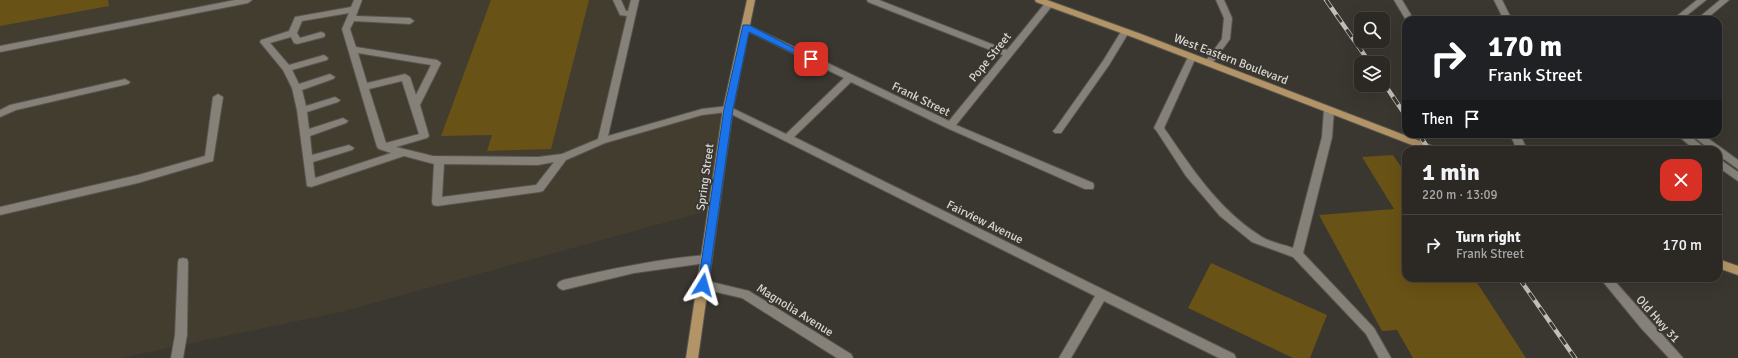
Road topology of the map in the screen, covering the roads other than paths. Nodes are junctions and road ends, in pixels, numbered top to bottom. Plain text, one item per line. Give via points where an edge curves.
1 (248, 0) edge
2 (617, 0) edge
3 (635, 0) edge
4 (751, 0) edge
5 (871, 0) edge
6 (1039, 0) edge
7 (1220, 0) edge
8 (1398, 0) edge
9 (1498, 0) edge
10 (1702, 0) edge
11 (1725, 0) edge
12 (1049, 4) junction
13 (354, 9) edge
14 (632, 14) junction
15 (1408, 16) edge
16 (1506, 16) edge
17 (1681, 16) edge
18 (1705, 16) edge
19 (410, 20) dead end
20 (746, 27) junction
21 (1125, 32) junction
22 (293, 33) junction
23 (321, 35) dead end
24 (0, 48) edge
25 (351, 49) junction
26 (1008, 54) junction
27 (1192, 57) junction
28 (324, 58) dead end
29 (1208, 63) junction
30 (287, 70) junction
31 (330, 77) dead end
32 (850, 78) junction
33 (125, 82) dead end
34 (363, 87) junction
35 (297, 88) junction
36 (218, 97) dead end
37 (335, 100) dead end
38 (415, 106) junction
39 (728, 109) junction
40 (302, 110) junction
41 (1329, 110) junction
42 (0, 114) edge
43 (343, 121) dead end
44 (950, 126) junction
45 (1058, 131) dead end
46 (306, 134) junction
47 (1402, 137) edge
48 (787, 138) junction
49 (1403, 138) edge
50 (1686, 138) edge
51 (1701, 138) edge
52 (602, 141) junction
53 (1424, 146) edge
54 (1697, 146) edge
55 (1712, 146) edge
56 (382, 147) junction
57 (349, 148) dead end
58 (402, 153) junction
59 (1722, 153) edge
60 (563, 157) junction
61 (308, 160) junction
62 (439, 160) junction
63 (1722, 165) edge
64 (1738, 165) edge
65 (1738, 177) edge
66 (1089, 186) dead end
67 (0, 211) edge
68 (1297, 254) junction
69 (706, 258) junction
70 (183, 262) dead end
71 (1722, 264) edge
72 (1738, 271) edge
73 (1608, 282) edge
74 (563, 285) dead end
75 (703, 285) junction
76 (1102, 295) junction
77 (177, 358) edge
78 (692, 358) edge
79 (847, 358) edge
80 (1065, 358) edge
81 (1230, 358) edge
82 (1385, 358) edge
83 (1676, 358) edge

1 - 24 street
2 - 14 street via 623,14
3 - 14 street
4 - 20 main road, Spring Street
5 - 26 street
6 - 12 main road, West Eastern Boulevard
7 - 29 street via 1228,18 1226,39
8 - 15 street
9 - 16 street
10 - 17 street
11 - 18 street
12 - 21 main road, West Eastern Boulevard
12 - 26 street, Pope Street
13 - 19 street
13 - 22 street via 298,19
13 - 25 street via 346,29
14 - 52 street
20 - 32 street, Frank Street
20 - 39 main road, Spring Street
21 - 27 main road, West Eastern Boulevard
21 - 45 street
22 - 23 street via 297,40
22 - 30 street via 264,42
25 - 34 street
25 - 38 street via 437,63
26 - 44 street, Pope Street
27 - 29 main road, West Eastern Boulevard
27 - 68 street via 1160,128 1190,173 1224,213 1256,239
28 - 30 street
29 - 41 main road, West Eastern Boulevard
30 - 35 street
31 - 35 street
32 - 44 street, Frank Street
32 - 48 street
33 - 42 street via 13,107
34 - 38 street via 405,77
34 - 56 street
35 - 40 street
36 - 67 street via 210,158 138,179
37 - 40 street
38 - 56 street via 424,136
39 - 48 street, Fairview Avenue
39 - 52 street via 702,112
39 - 69 main road, Spring Street
40 - 46 street
41 - 47 main road, West Eastern Boulevard
41 - 68 street via 1327,137
43 - 46 street
44 - 66 street, Frank Street
46 - 61 street
48 - 76 street, Fairview Avenue
49 - 53 main road, West Eastern Boulevard
50 - 54 street
51 - 55 street
52 - 60 street
56 - 58 street
57 - 61 street
58 - 61 street via 311,183
58 - 62 street
59 - 64 street
60 - 62 street via 538,161
60 - 62 street via 538,188 436,202
63 - 65 street
68 - 82 street via 1370,331
69 - 74 street via 617,271
69 - 75 main road, Spring Street
70 - 77 street via 181,336
71 - 72 main road
73 - 83 street, Old Hwy 31
75 - 78 main road, Spring Street
75 - 79 street, Magnolia Avenue via 745,294
76 - 80 street
76 - 81 street, Fairview Avenue

